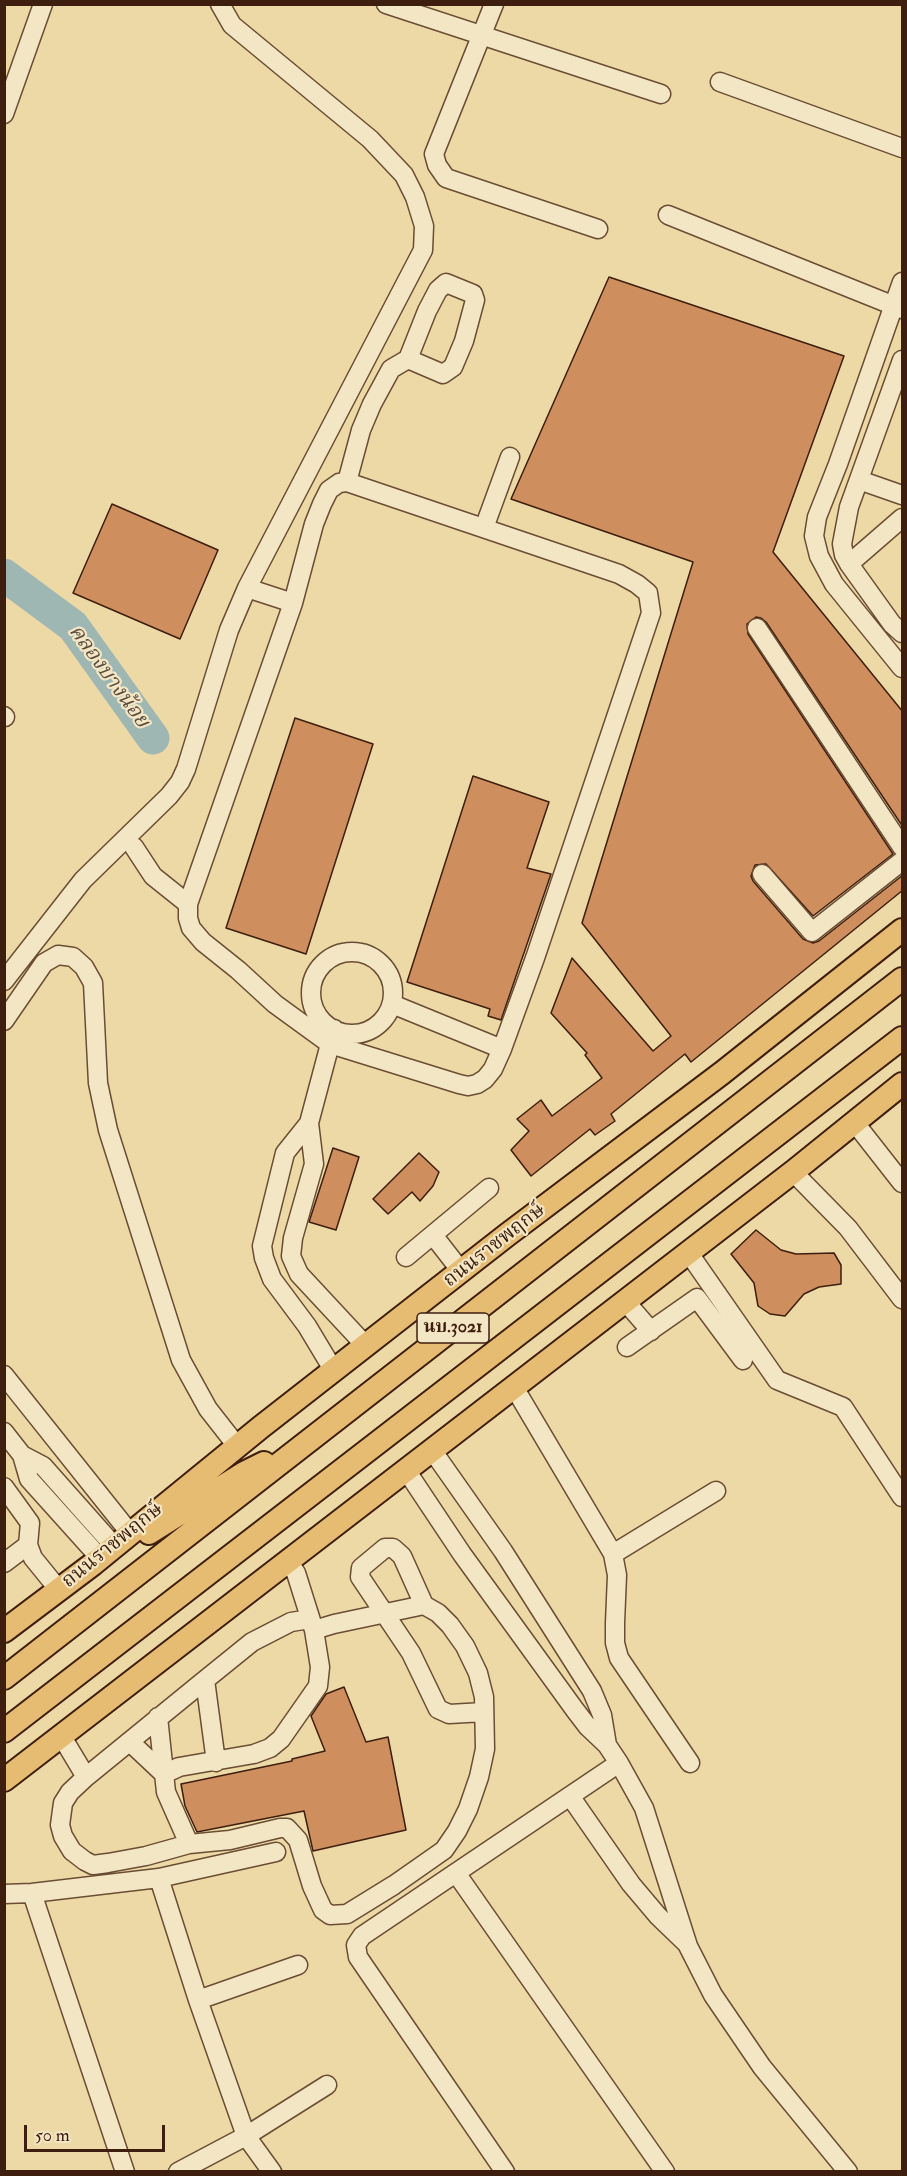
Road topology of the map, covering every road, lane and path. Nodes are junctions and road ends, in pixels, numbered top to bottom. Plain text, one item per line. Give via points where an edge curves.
1 (43, 4) edge
2 (220, 4) edge
3 (386, 4) edge
4 (494, 4) edge
5 (482, 37) junction
6 (720, 82) dead end
7 (661, 94) dead end
8 (4, 114) edge
9 (903, 148) edge
10 (668, 215) dead end
11 (598, 229) dead end
12 (903, 282) edge
13 (898, 307) edge
14 (408, 359) junction
15 (903, 360) edge
16 (510, 457) dead end
17 (831, 479) junction
18 (347, 482) junction
19 (858, 484) junction
20 (903, 495) edge
21 (903, 518) edge
22 (484, 528) junction
23 (849, 564) junction
24 (246, 588) junction
25 (293, 603) junction
26 (757, 628) dead end
27 (903, 633) edge
28 (903, 668) edge
29 (134, 847) dead end
30 (903, 847) edge
31 (903, 861) edge
32 (762, 874) dead end
33 (188, 904) junction
34 (903, 930) edge
35 (33, 945) junction
36 (49, 960) junction
37 (903, 979) edge
38 (4, 981) edge
39 (392, 1004) junction
40 (4, 1021) edge
41 (332, 1037) junction
42 (903, 1038) edge
43 (502, 1049) junction
44 (900, 1091) edge
45 (309, 1123) junction
46 (855, 1124) junction
47 (793, 1172) junction
48 (903, 1183) edge
49 (489, 1188) dead end
50 (433, 1235) junction
51 (688, 1252) junction
52 (406, 1257) dead end
53 (461, 1271) junction
54 (903, 1299) edge
55 (626, 1300) junction
56 (651, 1331) junction
57 (366, 1346) junction
58 (627, 1347) dead end
59 (743, 1360) dead end
60 (334, 1371) junction
61 (4, 1375) edge
62 (514, 1387) junction
63 (4, 1432) edge
64 (237, 1446) junction
65 (432, 1450) junction
66 (295, 1452) junction
67 (410, 1476) junction
68 (4, 1486) edge
69 (716, 1491) dead end
70 (903, 1497) edge
71 (28, 1545) junction
72 (109, 1550) junction
73 (612, 1554) junction
74 (288, 1561) junction
75 (4, 1563) edge
76 (515, 1572) junction
77 (489, 1588) junction
78 (59, 1590) junction
79 (424, 1605) junction
80 (384, 1613) junction
81 (312, 1625) junction
82 (4, 1631) edge
83 (4, 1678) edge
84 (205, 1680) junction
85 (484, 1712) junction
86 (158, 1717) junction
87 (4, 1731) edge
88 (62, 1737) junction
89 (130, 1742) junction
90 (607, 1745) junction
91 (216, 1762) junction
92 (619, 1763) junction
93 (690, 1763) dead end
94 (164, 1773) junction
95 (86, 1777) junction
96 (4, 1780) edge
97 (570, 1796) junction
98 (189, 1844) junction
99 (276, 1852) dead end
100 (456, 1873) junction
101 (159, 1878) junction
102 (32, 1893) junction
103 (4, 1894) edge
104 (688, 1946) junction
105 (297, 1965) dead end
106 (198, 2001) junction
107 (327, 2085) dead end
108 (246, 2136) junction
109 (125, 2172) edge
110 (178, 2172) edge
111 (272, 2172) edge
112 (505, 2172) edge
113 (665, 2172) edge
114 (848, 2172) edge

1 - 8 street
2 - 24 street via 232,25 370,139 404,175 424,226 423,250
3 - 5 street
4 - 5 street
5 - 7 street
5 - 11 street via 434,154 437,165 446,178
6 - 9 street
10 - 13 street
12 - 13 street
13 - 17 street
14 - 14 street via 443,374 453,367 476,300 473,294 446,283 438,290
14 - 18 street via 391,369 372,404
15 - 19 street
16 - 22 street
17 - 19 street
17 - 28 street via 813,536 819,556 834,584
18 - 22 street
18 - 25 street via 329,490 322,504
19 - 20 street
19 - 23 street via 842,544
21 - 23 street
22 - 43 street via 619,574 648,593 651,602 651,613
23 - 27 street via 892,624
24 - 25 street
24 - 35 street via 180,782 83,880
25 - 33 street
26 - 30 street
29 - 33 street via 153,876
31 - 32 street via 812,932
33 - 41 street via 191,928 203,942 275,1004
34 - 53 main road, ถนนราชพฤกษ์ / นบ.3021
35 - 36 street
35 - 38 street
36 - 40 street
36 - 64 street via 58,955 73,957 93,982 98,1083 108,1130 181,1360 207,1409
37 - 66 main road, ถนนราชพฤกษ์ / นบ.3021
39 - 41 street via 375,1027
39 - 41 street via 392,981 379,961 358,951 335,954 317,969 310,991 316,1014
39 - 43 street
41 - 43 street via 468,1086 485,1079
41 - 45 street
42 - 87 main road, นบ.3021
44 - 46 main road
45 - 57 street via 314,1164 291,1256 299,1274
45 - 60 street via 285,1153 262,1246 272,1279
46 - 47 main road
46 - 48 street
47 - 51 main road
47 - 54 street via 848,1227
49 - 50 street
50 - 52 street
50 - 53 street
51 - 55 main road
51 - 70 street via 777,1380 843,1407
53 - 57 main road, ถนนราชพฤกษ์ / นบ.3021
55 - 56 street
55 - 62 main road
56 - 58 street
56 - 59 street via 697,1298
57 - 60 main road, ถนนราชพฤกษ์ / นบ.3021
60 - 64 main road, ถนนราชพฤกษ์ / นบ.3021
61 - 72 street
62 - 65 main road
62 - 73 street
63 - 72 street via 22,1455 29,1479
64 - 72 main road, ถนนราชพฤกษ์ / นบ.3021
65 - 67 main road
65 - 76 street
66 - 72 main road via 244,1473 128,1545
66 - 83 main road, ถนนราชพฤกษ์ / นบ.3021
67 - 74 main road
67 - 77 street
68 - 71 street via 30,1523
69 - 73 street
71 - 75 street
71 - 78 street via 33,1558
72 - 78 main road, ถนนราชพฤกษ์ / นบ.3021
73 - 93 street via 617,1575 615,1643 619,1658
74 - 81 street via 296,1573
74 - 88 main road
76 - 77 street
76 - 90 street via 592,1691 602,1715
77 - 90 street via 588,1727
78 - 82 main road, ถนนราชพฤกษ์ / นบ.3021
79 - 80 street
79 - 80 street via 402,1556 393,1548 385,1548 361,1569 360,1577
79 - 85 street via 450,1625 465,1646 478,1673
80 - 81 street
80 - 85 street via 411,1653 438,1709 449,1714
81 - 84 street via 291,1622 252,1642
81 - 91 street via 321,1676 300,1714 270,1748
84 - 86 street
84 - 91 street
85 - 98 street via 485,1749 468,1809 457,1831 444,1850 346,1914 330,1915 318,1904 298,1840 287,1828
86 - 89 street
86 - 94 street
88 - 95 street
88 - 96 main road
89 - 94 street
89 - 95 street
90 - 92 street
91 - 94 street
92 - 97 street
92 - 104 street via 644,1808
94 - 98 street via 166,1792
95 - 98 street via 63,1803 60,1825 72,1851 85,1861 93,1865 108,1863
97 - 100 street
97 - 104 street via 631,1884
99 - 101 street
100 - 112 street via 362,1936 356,1951
100 - 113 street
101 - 102 street
101 - 106 street
102 - 103 street
102 - 109 street
104 - 114 street via 714,1995 762,2067
105 - 106 street
106 - 108 street
107 - 108 street
108 - 110 street
108 - 111 street

